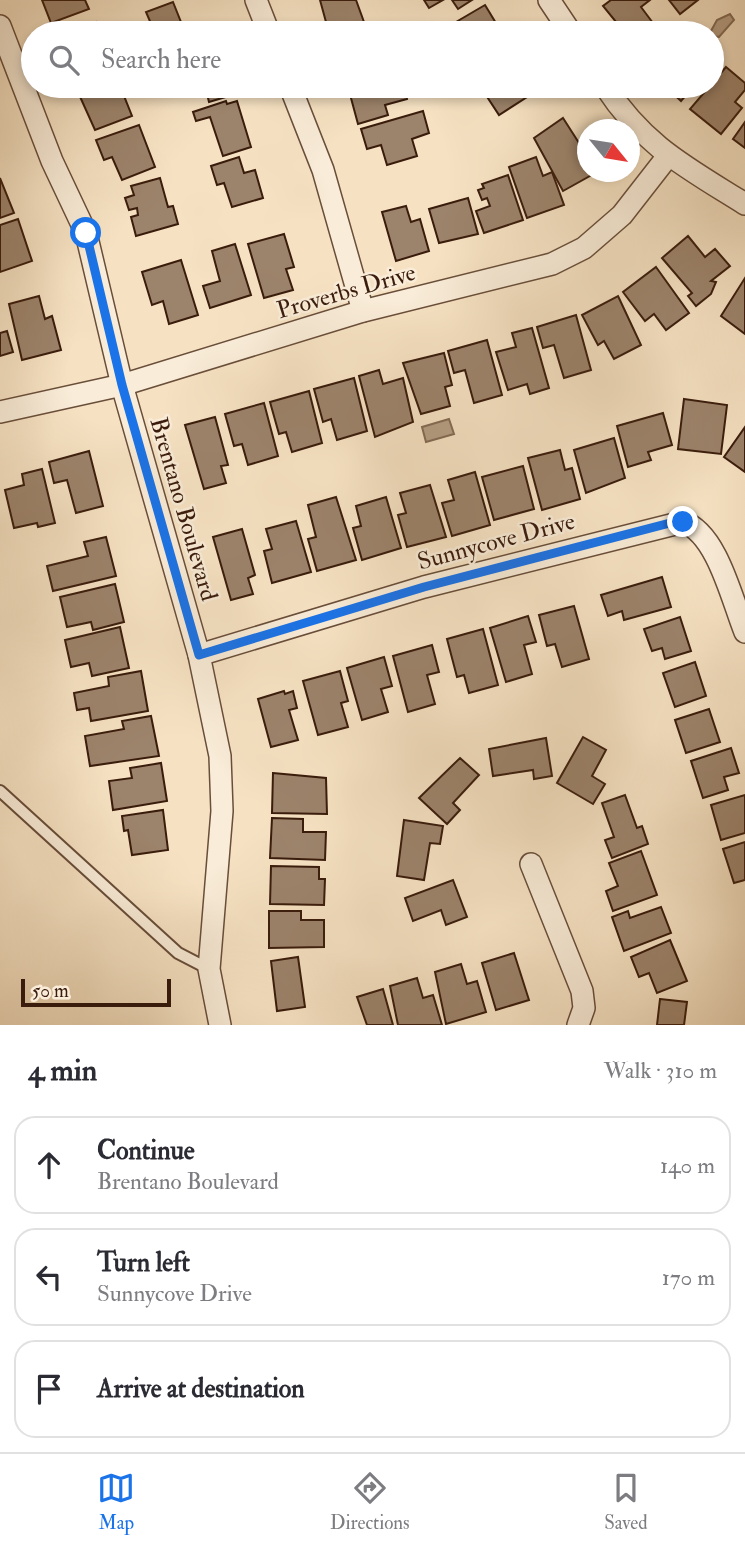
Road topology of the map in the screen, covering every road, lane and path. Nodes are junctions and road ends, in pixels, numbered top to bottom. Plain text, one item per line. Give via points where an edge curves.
1 (256, 0) edge
2 (549, 0) edge
3 (264, 21) edge
4 (563, 21) edge
5 (0, 26) edge
6 (21, 81) edge
7 (28, 98) edge
8 (295, 98) edge
9 (612, 98) edge
10 (668, 156) junction
11 (745, 204) edge
12 (363, 311) junction
13 (122, 385) junction
14 (0, 412) edge
15 (745, 632) edge
16 (199, 655) junction
17 (0, 791) edge
18 (531, 864) dead end
19 (209, 969) junction
20 (220, 1025) edge
21 (578, 1025) edge

1 - 3 street
2 - 4 street
5 - 6 street, Brentano Boulevard
7 - 13 street, Brentano Boulevard via 86,233
8 - 12 street via 323,170
9 - 10 street via 625,117
10 - 11 street
10 - 12 street, Proverbs Drive via 622,215 584,248 552,264
12 - 13 street, Proverbs Drive
13 - 14 street, Proverbs Drive
13 - 16 street, Brentano Boulevard
15 - 16 street, Sunnycove Drive via 709,540 683,522 424,587
16 - 19 street, Brentano Boulevard via 220,756 222,811
17 - 19 lane via 178,953
18 - 21 street via 582,991 584,1008
19 - 20 street, Brentano Boulevard

